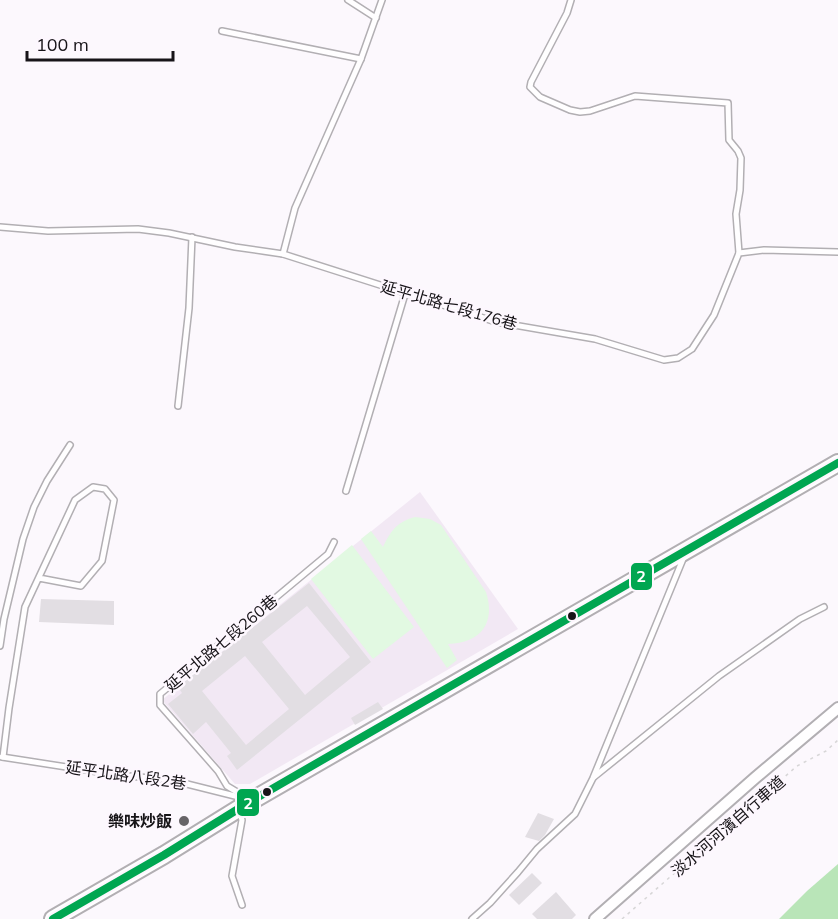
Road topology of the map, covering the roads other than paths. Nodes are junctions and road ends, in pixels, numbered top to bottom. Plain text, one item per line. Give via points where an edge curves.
1 (348, 0) edge
2 (382, 0) edge
3 (571, 0) edge
4 (376, 18) junction
5 (222, 31) dead end
6 (361, 59) junction
7 (0, 227) edge
8 (192, 237) junction
9 (838, 252) edge
10 (739, 253) junction
11 (283, 254) junction
12 (405, 294) junction
13 (178, 406) dead end
14 (70, 445) dead end
15 (838, 463) edge
16 (346, 491) dead end
17 (334, 542) dead end
18 (685, 553) junction
19 (39, 578) junction
20 (824, 608) dead end
21 (0, 646) edge
22 (838, 708) edge
23 (2, 757) edge
24 (593, 778) junction
25 (245, 805) junction
26 (242, 905) dead end
27 (53, 919) edge
28 (472, 919) edge
29 (595, 919) edge

1 - 4 lane
2 - 4 lane
3 - 10 lane via 530,87 534,93 580,112 635,96 728,103 729,140 741,158 736,214
4 - 6 lane
5 - 6 lane
6 - 11 lane via 295,208
7 - 8 lane, 延平北路七段176巷 via 48,231 138,229
8 - 11 lane, 延平北路七段176巷
8 - 13 lane
9 - 10 lane
10 - 12 lane, 延平北路七段176巷 via 714,315 692,349 678,358 664,360 595,339 496,322
11 - 12 lane, 延平北路七段176巷
12 - 16 lane
14 - 21 lane via 34,507 23,539
15 - 18 street
17 - 25 lane, 延平北路七段260巷 via 328,554 160,694 160,705
18 - 24 lane
18 - 25 street
19 - 19 lane via 75,500 93,487 105,489 114,500 102,561 81,586
19 - 23 lane via 25,607
20 - 24 lane via 800,619 719,676
22 - 29 street
23 - 25 lane, 延平北路八段2巷 via 171,780
24 - 28 lane via 575,814
25 - 26 lane via 232,876
25 - 27 street

